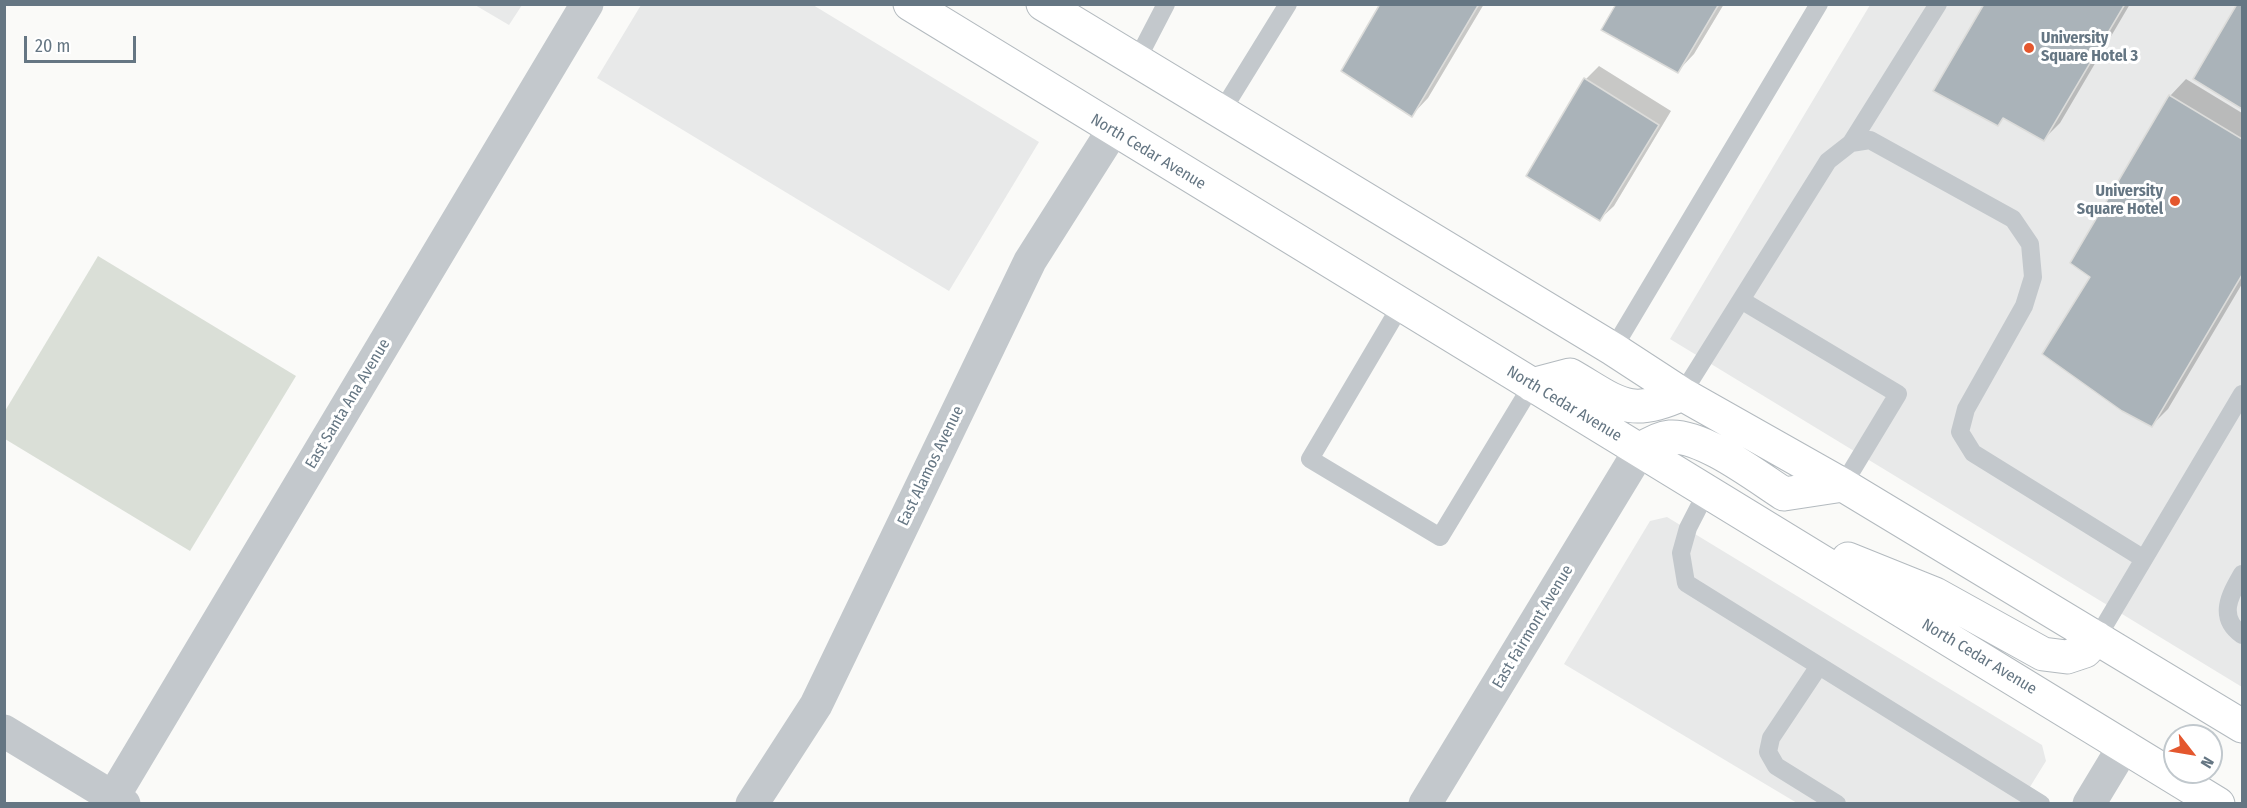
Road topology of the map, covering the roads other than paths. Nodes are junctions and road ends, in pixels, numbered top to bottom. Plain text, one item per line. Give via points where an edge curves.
1 (586, 4) edge
2 (910, 4) edge
3 (1043, 4) edge
4 (1166, 4) edge
5 (1288, 4) edge
6 (1819, 4) edge
7 (1938, 4) edge
8 (1137, 60) junction
9 (1222, 111) junction
10 (1113, 130) junction
11 (1851, 143) junction
12 (1741, 300) junction
13 (1401, 305) junction
14 (1613, 349) junction
15 (1532, 385) junction
16 (1682, 393) junction
17 (2242, 394) edge
18 (1640, 450) junction
19 (1843, 485) junction
20 (1707, 491) junction
21 (1752, 519) junction
22 (2144, 559) junction
23 (2242, 574) edge
24 (2242, 635) edge
25 (2097, 638) junction
26 (1819, 666) junction
27 (2242, 726) edge
28 (4, 731) edge
29 (2124, 746) junction
30 (115, 801) edge
31 (752, 804) edge
32 (1425, 804) edge
33 (1837, 804) edge
34 (2041, 804) edge
35 (2089, 804) edge
36 (2218, 804) edge

1 - 30 street, East Santa Ana Avenue
2 - 10 main road, North Cedar Avenue
3 - 8 main road
4 - 8 lane
5 - 9 lane
6 - 14 lane
7 - 11 lane
8 - 9 main road
9 - 14 main road
10 - 13 main road, North Cedar Avenue
10 - 31 street, East Alamos Avenue via 1030,261 816,705
11 - 12 lane via 1828,161
11 - 22 lane via 1870,140 2013,219 2030,244 2033,277 2024,306 1966,409 1960,432 1973,453
12 - 16 lane
12 - 19 lane via 1898,394
13 - 15 main road, North Cedar Avenue
13 - 15 lane via 1310,459 1440,537
14 - 16 main road
15 - 16 main road via 1570,375 1620,404 1641,407 1659,405
15 - 18 main road, North Cedar Avenue
16 - 19 main road
17 - 22 lane
18 - 19 main road via 1668,437 1683,438 1724,456 1784,494
18 - 20 main road, North Cedar Avenue
18 - 32 street, East Fairmont Avenue
19 - 25 main road
20 - 21 main road, North Cedar Avenue
20 - 26 lane via 1688,528 1681,553 1686,583
21 - 25 main road via 1935,594 2043,654 2067,657 2085,651
21 - 29 main road, North Cedar Avenue
22 - 25 lane
23 - 24 lane via 2227,606 2229,621
25 - 27 main road
26 - 33 lane via 1771,738 1768,752 1776,766
26 - 34 lane
28 - 30 street
29 - 35 street
29 - 36 main road, North Cedar Avenue

